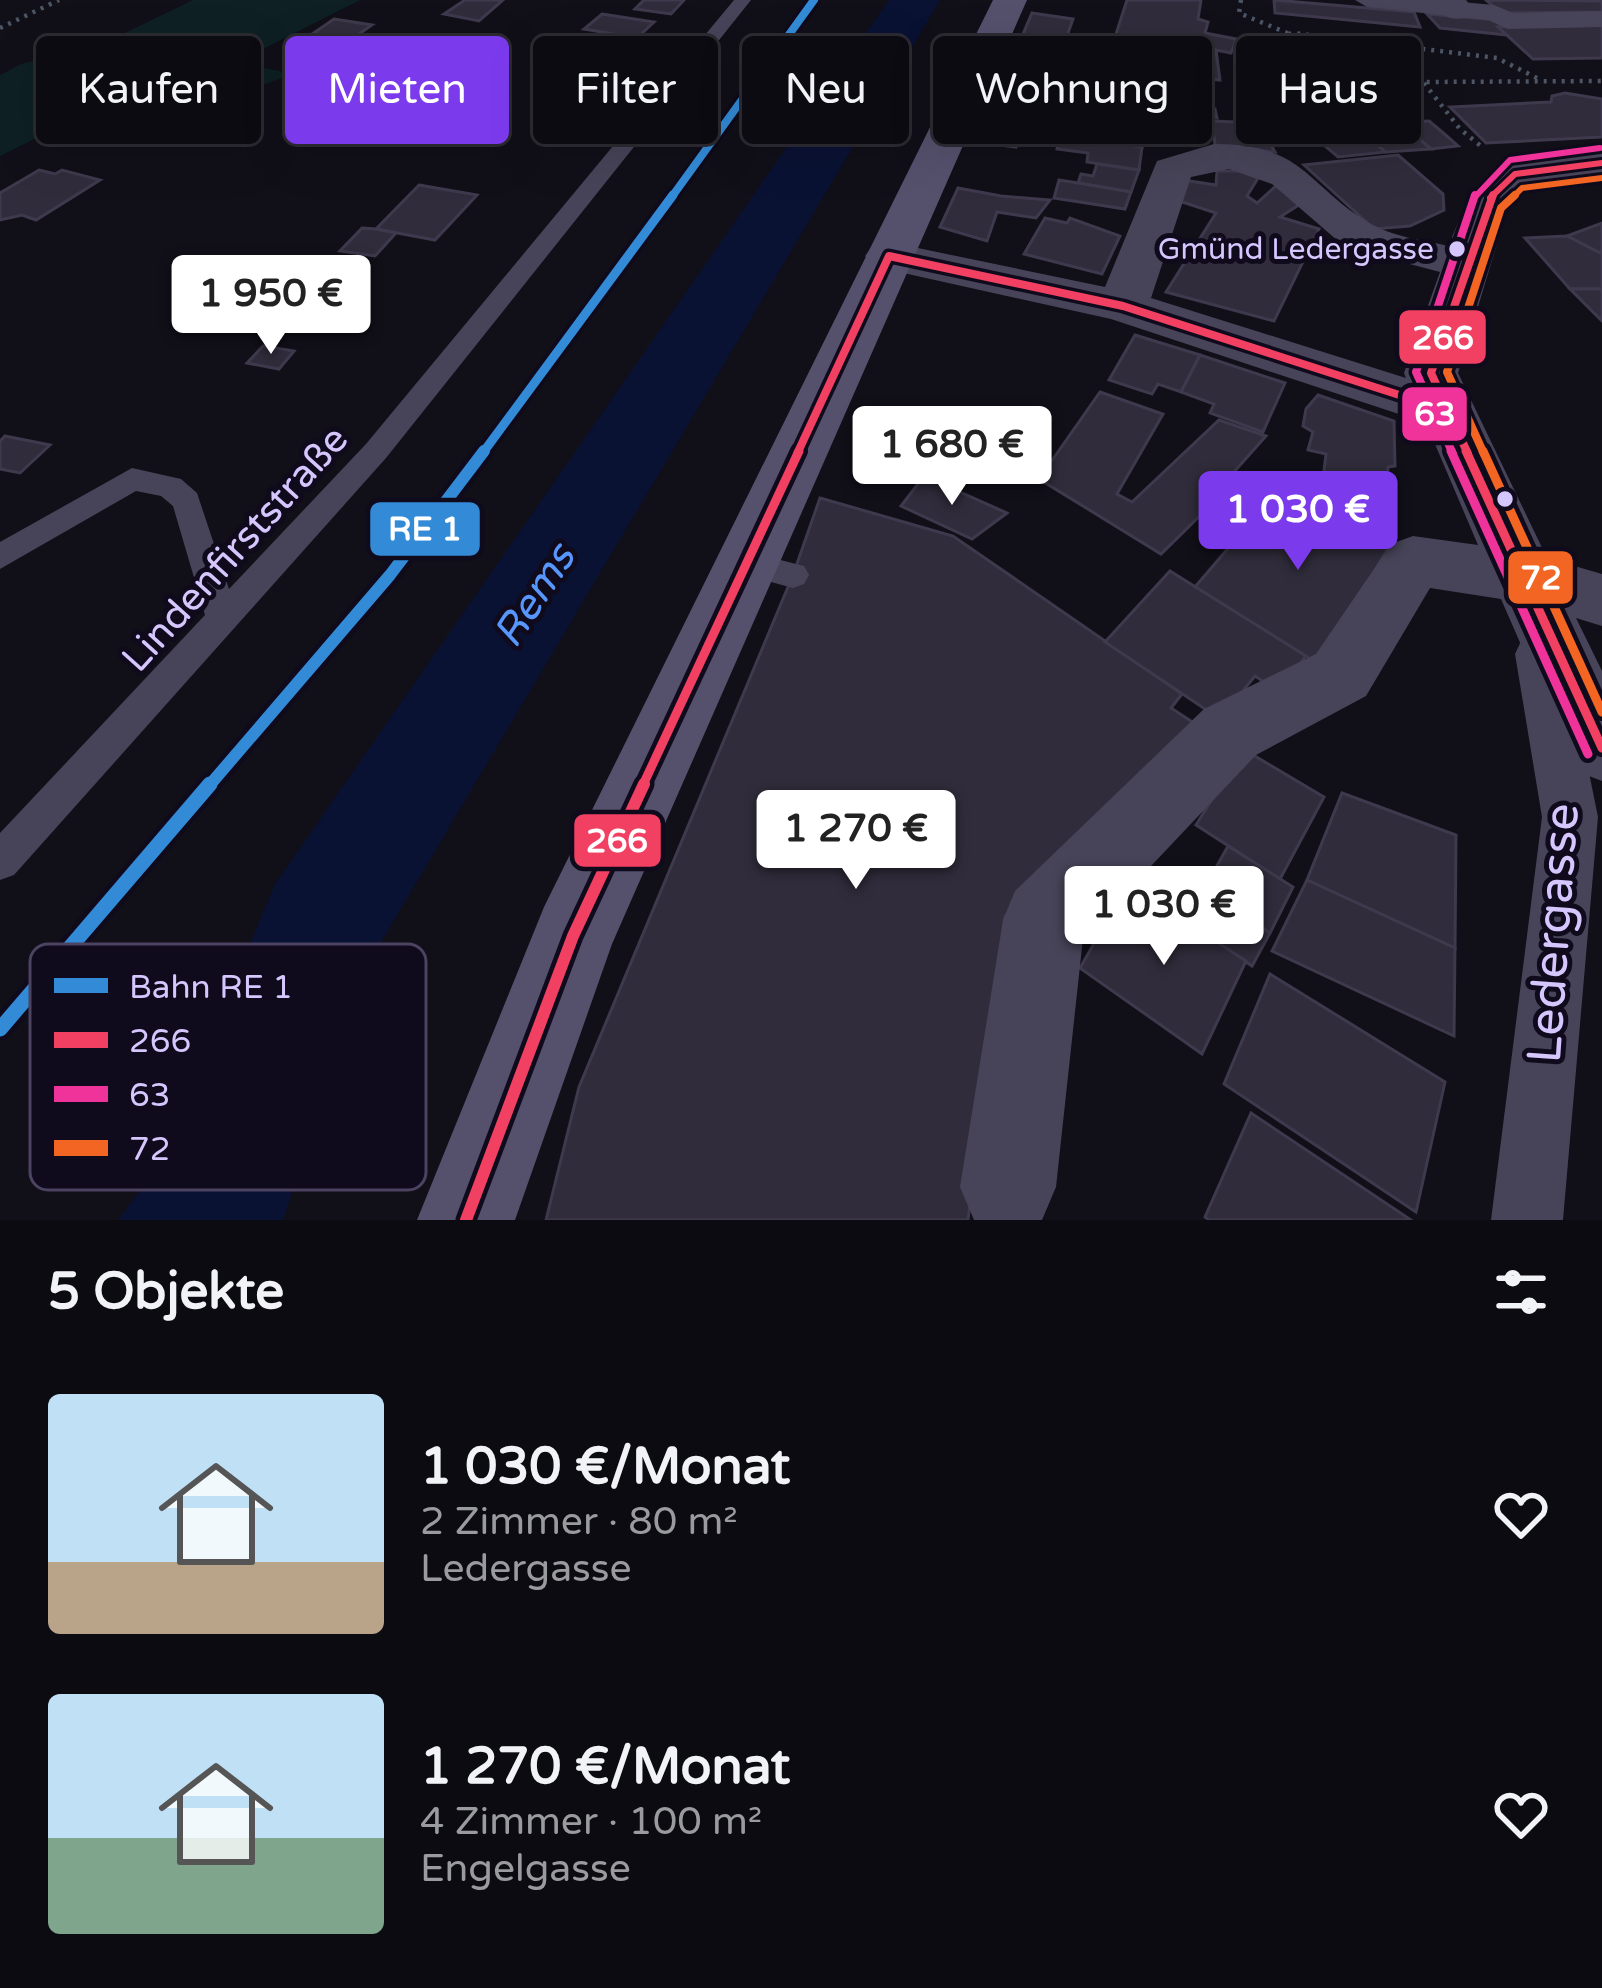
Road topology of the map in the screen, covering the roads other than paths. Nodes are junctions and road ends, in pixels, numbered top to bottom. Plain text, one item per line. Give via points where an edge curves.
1 (743, 0) edge
2 (1010, 0) edge
3 (1366, 0) edge
4 (1451, 5) edge
5 (1602, 19) edge
6 (1594, 172) edge
7 (889, 256) junction
8 (1467, 264) junction
9 (1123, 306) junction
10 (1449, 411) junction
11 (0, 557) edge
12 (1527, 577) junction
13 (1602, 600) edge
14 (223, 619) junction
15 (1602, 748) edge
16 (0, 861) edge
17 (1008, 1187) dead end
18 (466, 1220) edge
19 (1527, 1220) edge

1 - 14 lane, Lindenfirststraße via 376,451
2 - 7 main road
3 - 4 street
4 - 5 street via 1508,21
6 - 8 street, Ledergasse via 1515,174 1488,200
7 - 9 street
7 - 18 main road via 769,569 573,936
8 - 9 street via 1353,234 1286,175 1222,155 1190,158 1172,170
8 - 10 street, Ledergasse via 1431,373
9 - 10 street
10 - 12 street, Ledergasse
11 - 14 lane via 132,478 170,488 186,501
12 - 13 street
12 - 15 street, Ledergasse
12 - 17 street via 1413,561 1341,675 1230,732 1044,920
12 - 19 street, Ledergasse via 1570,817
14 - 16 lane, Lindenfirststraße

